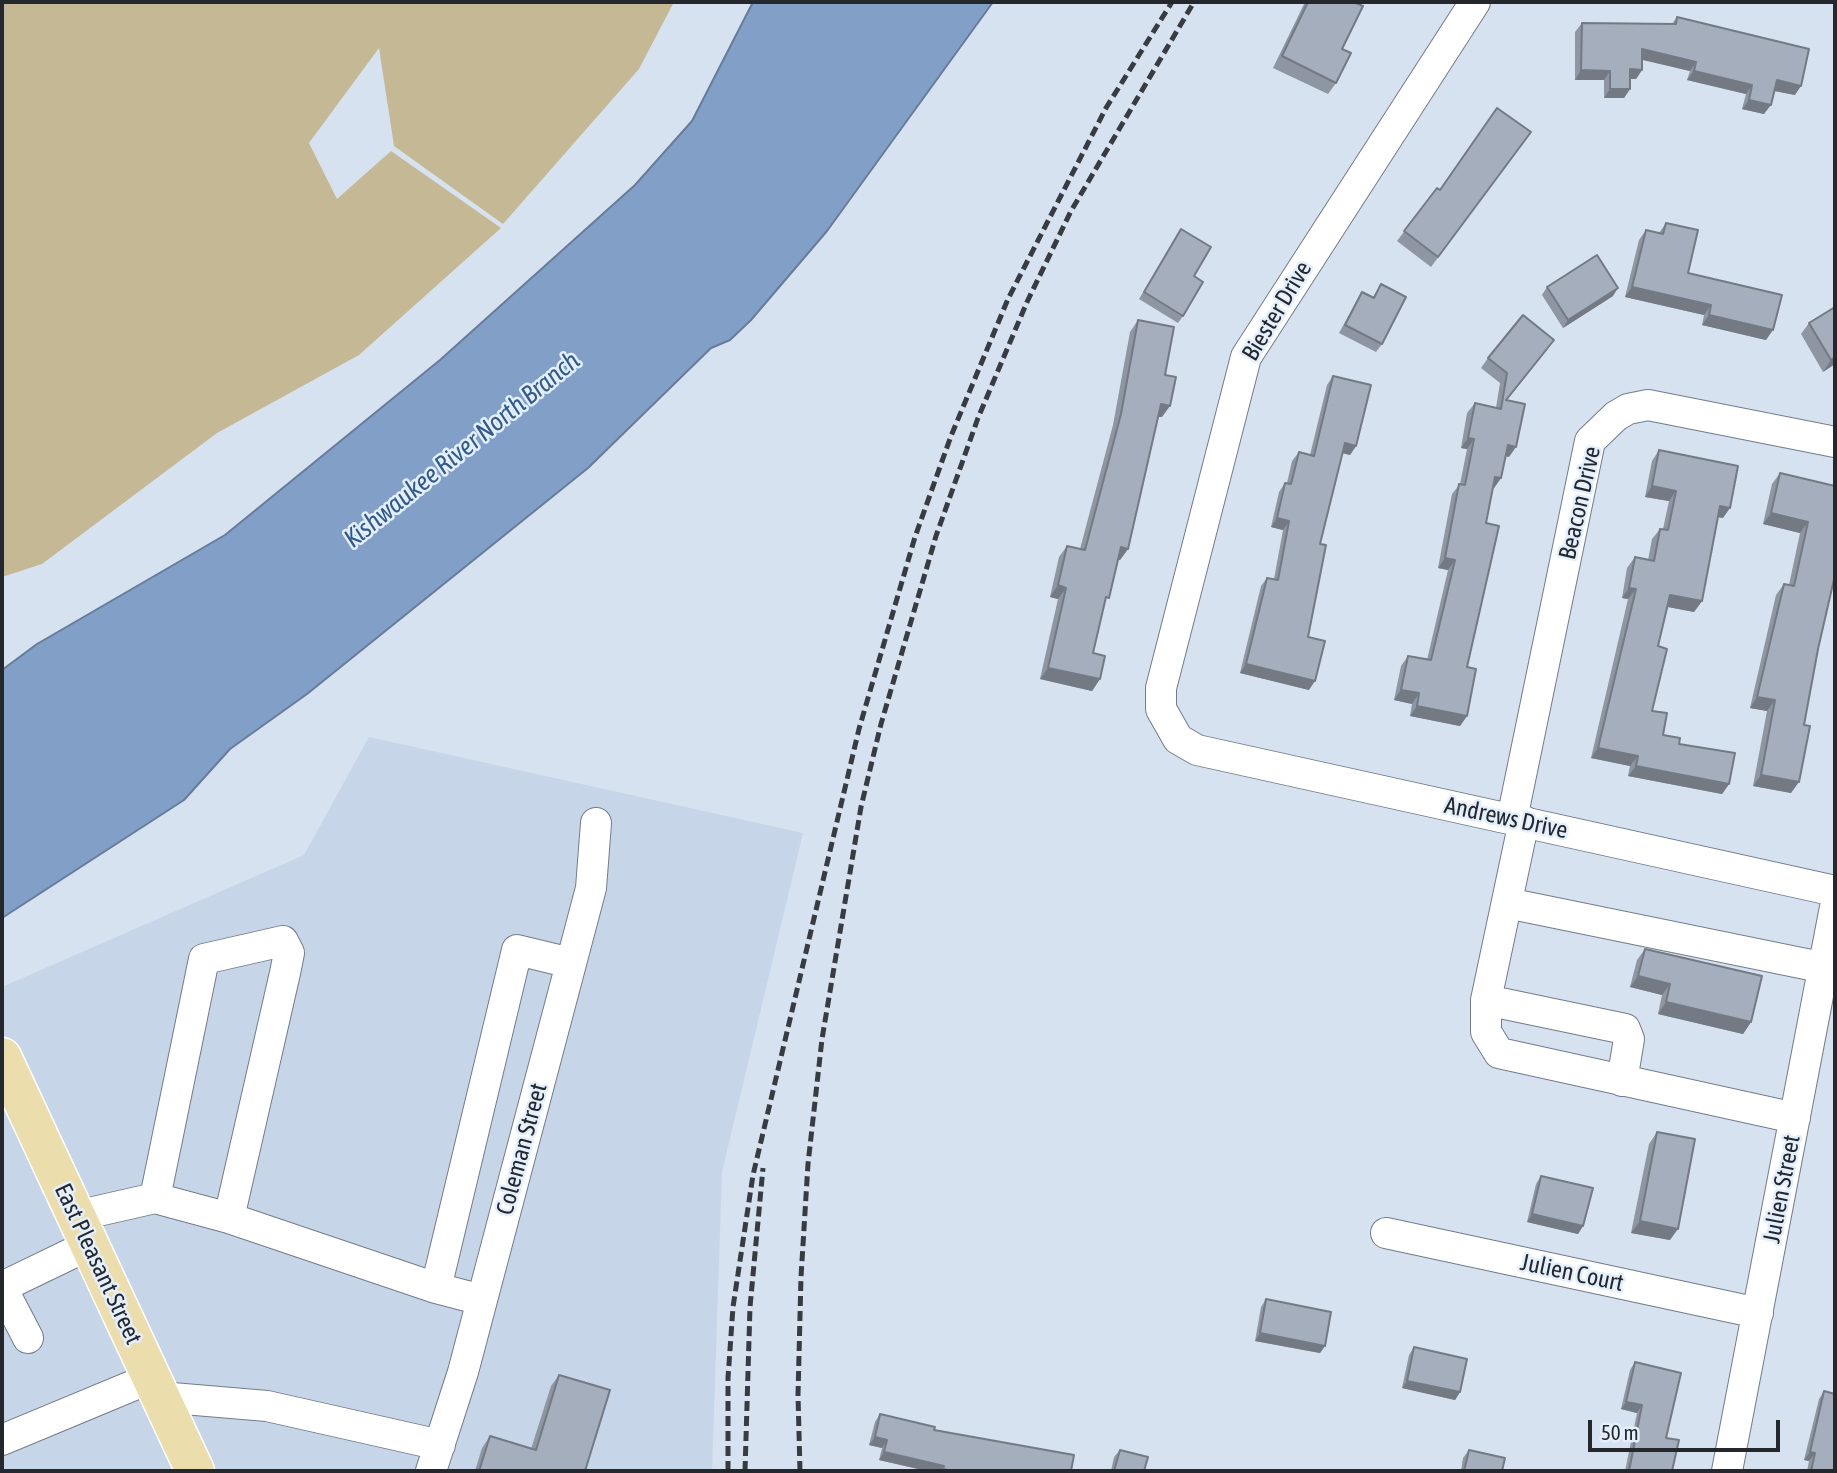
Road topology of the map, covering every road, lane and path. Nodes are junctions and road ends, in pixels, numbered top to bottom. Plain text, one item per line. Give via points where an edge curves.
1 (1475, 2) edge
2 (1835, 442) edge
3 (1178, 739) joint
4 (1518, 820) junction
5 (596, 823) dead end
6 (1835, 891) edge
7 (1507, 903) junction
8 (1835, 907) edge
9 (572, 963) junction
10 (1830, 968) edge
11 (1486, 1000) junction
12 (2, 1057) edge
13 (1622, 1081) junction
14 (1795, 1118) junction
15 (155, 1198) junction
16 (229, 1219) junction
17 (83, 1231) junction
18 (1386, 1233) dead end
19 (2, 1287) edge
20 (436, 1288) junction
21 (482, 1300) junction
22 (1758, 1313) junction
23 (28, 1338) dead end
24 (156, 1387) junction
25 (2, 1440) edge
26 (435, 1458) edge
27 (195, 1471) edge
28 (1727, 1471) edge

1 - 3 street, Biester Drive via 1246,357 1161,688 1161,709
2 - 4 street, Beacon Drive via 1648,405 1616,416 1591,441
3 - 4 street, Andrews Drive via 1198,750 1277,770
4 - 6 street, Andrews Drive
4 - 7 street, Beacon Drive
5 - 9 street, Coleman Street via 591,888
7 - 10 street
7 - 11 street, Beacon Drive
8 - 10 street, Julien Street
9 - 20 street via 517,950
9 - 21 street, Coleman Street
10 - 14 street, Julien Street
11 - 13 street, Beacon Drive via 1486,1032 1499,1052
11 - 13 street via 1625,1029 1629,1039
12 - 17 main road, East Pleasant Street
13 - 14 street, Beacon Drive
14 - 22 street, Julien Street
15 - 16 street
15 - 16 street via 204,959 283,941 289,953
15 - 17 street
16 - 20 street
17 - 19 street
17 - 24 main road, East Pleasant Street
18 - 22 street, Julien Court
19 - 23 street
20 - 21 street
21 - 26 street, Coleman Street
22 - 28 street, Julien Street
24 - 25 street
24 - 26 street via 267,1406
24 - 27 main road, East Pleasant Street

